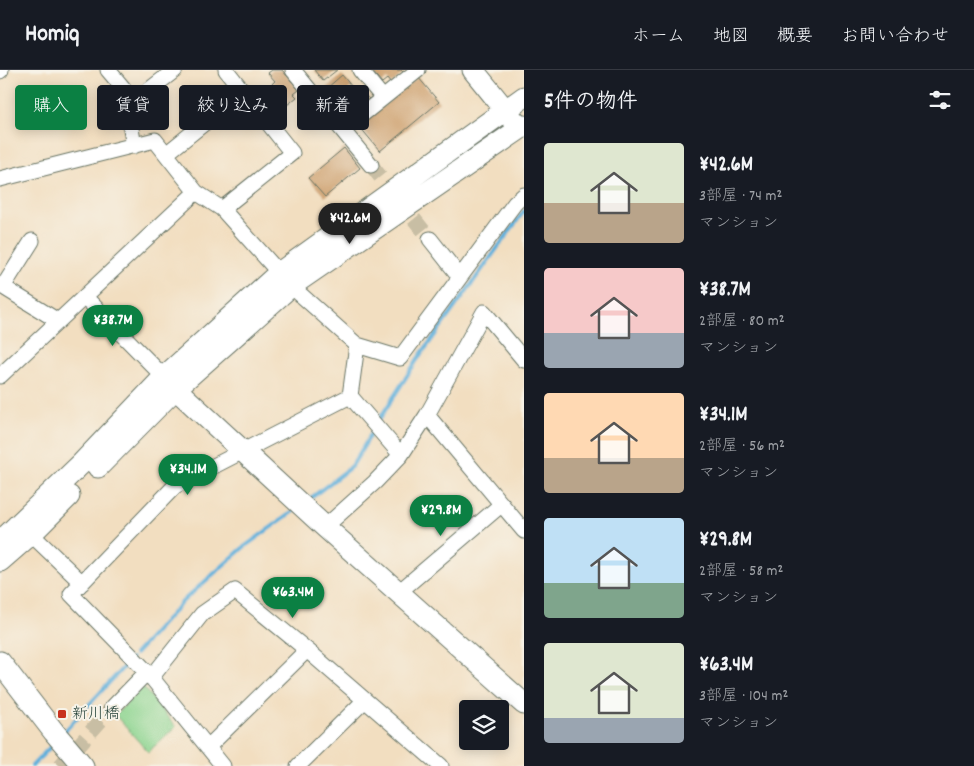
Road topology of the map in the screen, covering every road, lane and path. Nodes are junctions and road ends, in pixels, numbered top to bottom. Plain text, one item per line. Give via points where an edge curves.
1 (108, 70) edge
2 (175, 70) edge
3 (226, 70) edge
4 (293, 70) edge
5 (360, 70) edge
6 (418, 70) edge
7 (473, 70) edge
8 (121, 85) edge
9 (156, 85) edge
10 (238, 85) edge
11 (306, 85) edge
12 (524, 97) edge
13 (383, 98) junction
14 (369, 109) edge
15 (506, 112) junction
16 (131, 130) edge
17 (196, 130) edge
18 (274, 130) edge
19 (343, 130) edge
20 (523, 130) edge
21 (134, 146) junction
22 (166, 154) junction
23 (372, 165) tunnel mouth
24 (0, 180) edge
25 (196, 192) junction
26 (524, 195) edge
27 (222, 209) junction
28 (430, 240) tunnel mouth
29 (32, 241) dead end
30 (460, 277) junction
31 (285, 279) junction
32 (1, 286) edge
33 (84, 296) junction
34 (58, 321) junction
35 (357, 345) junction
36 (524, 360) edge
37 (0, 376) edge
38 (170, 383) junction
39 (350, 396) junction
40 (427, 415) junction
41 (242, 451) junction
42 (401, 455) junction
43 (502, 504) junction
44 (312, 514) junction
45 (524, 531) edge
46 (31, 534) junction
47 (0, 542) edge
48 (0, 561) edge
49 (82, 583) junction
50 (399, 592) junction
51 (307, 650) junction
52 (146, 671) junction
53 (3, 672) edge
54 (365, 700) junction
55 (524, 704) edge
56 (112, 708) tunnel mouth
57 (208, 746) junction
58 (83, 766) edge
59 (223, 766) edge
60 (298, 766) edge
61 (441, 766) edge

1 - 8 street
2 - 9 street
3 - 10 street
4 - 11 street
5 - 13 street
6 - 13 street
7 - 15 street
12 - 15 street
13 - 14 street
15 - 20 street
15 - 31 street
16 - 21 street
17 - 22 street
18 - 27 street via 292,152
19 - 23 street
20 - 31 street
21 - 22 street via 155,140
21 - 24 street
22 - 25 street
25 - 27 street
25 - 33 street
26 - 30 street
27 - 31 street
28 - 30 street
29 - 32 street
30 - 35 street via 400,358
31 - 35 street
31 - 38 street
32 - 34 street
33 - 34 street
33 - 38 street
34 - 37 street
35 - 39 street
36 - 40 street via 484,312
38 - 41 street
38 - 46 street
38 - 47 street
39 - 41 street
39 - 42 street
40 - 42 street
40 - 43 street
41 - 44 street
41 - 49 street via 175,486
42 - 44 street via 375,482
43 - 45 street
43 - 50 street
44 - 50 street
46 - 48 street
46 - 49 street
49 - 52 street via 71,594
50 - 55 street
51 - 52 street via 235,591 202,614
51 - 54 street
51 - 57 street
52 - 56 street
52 - 57 street
53 - 58 street
54 - 60 street
54 - 61 street
57 - 59 street

